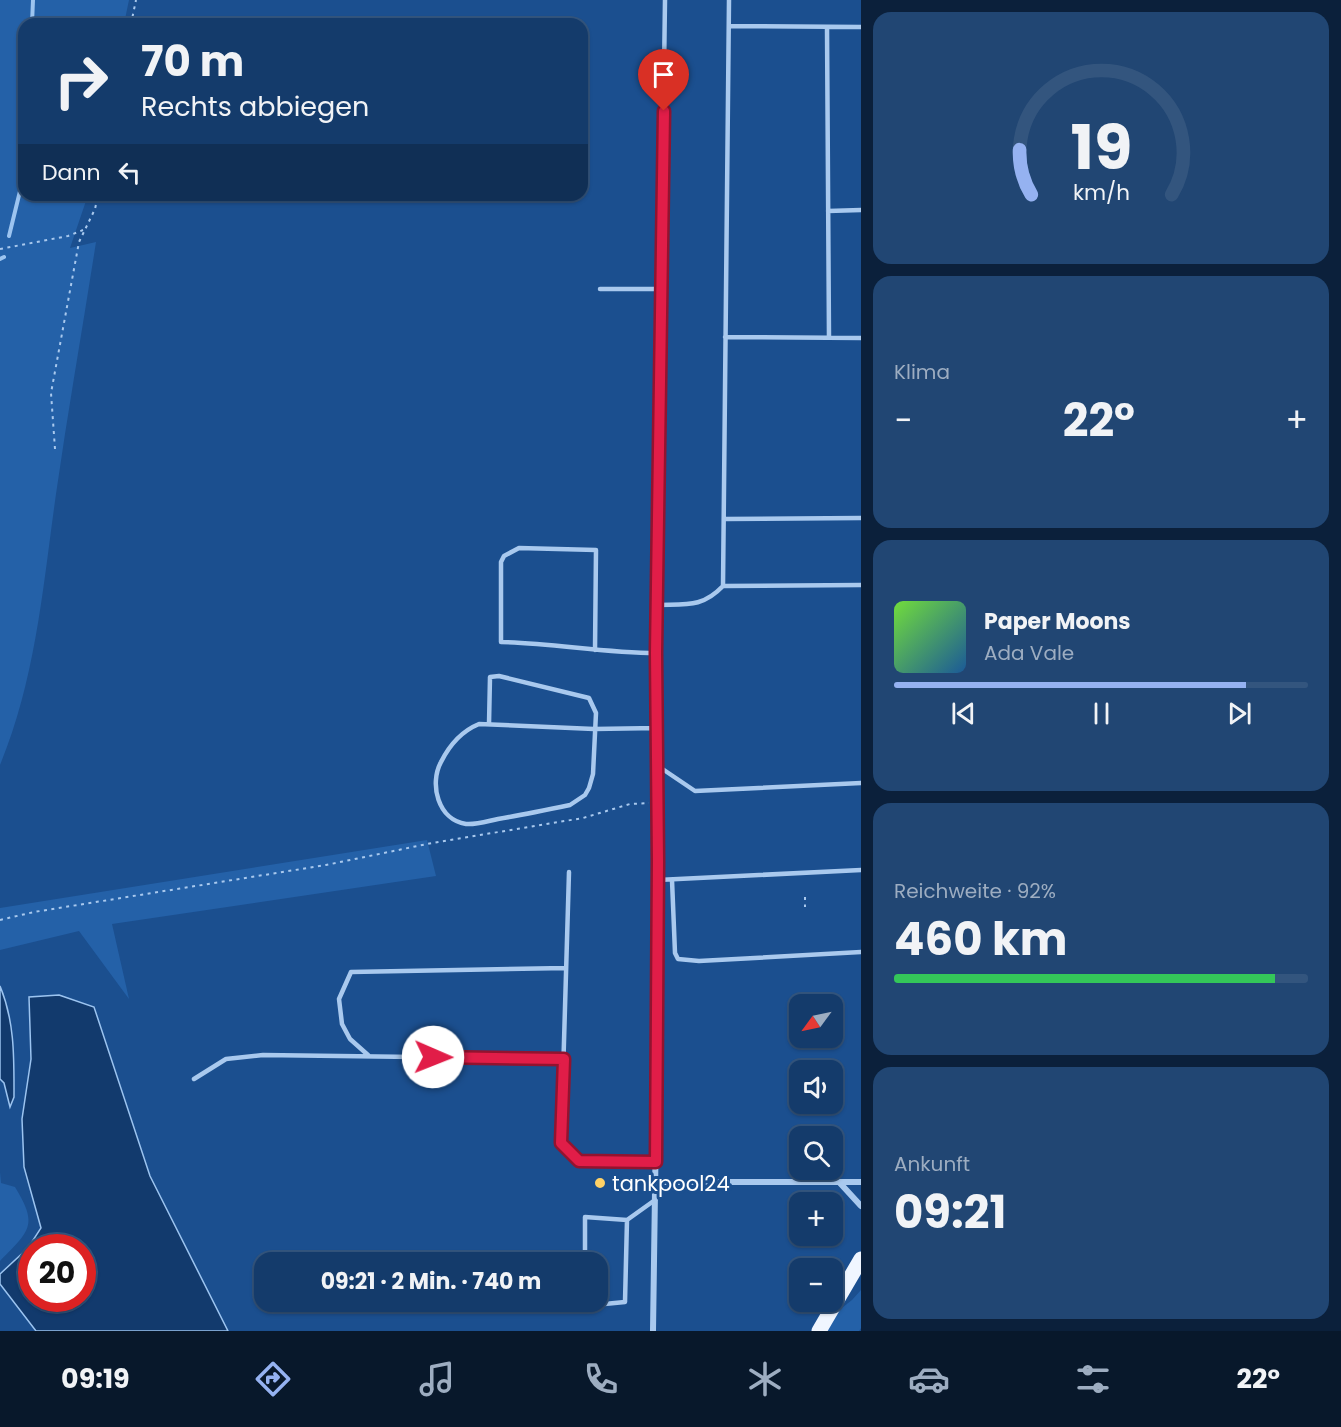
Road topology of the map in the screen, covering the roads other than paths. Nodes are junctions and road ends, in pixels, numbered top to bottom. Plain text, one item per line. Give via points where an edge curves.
1 (665, 0) edge
2 (729, 0) edge
3 (729, 26) junction
4 (827, 27) junction
5 (861, 27) edge
6 (861, 210) edge
7 (828, 211) junction
8 (600, 289) dead end
9 (662, 289) junction
10 (725, 337) junction
11 (829, 338) junction
12 (861, 338) edge
13 (861, 518) edge
14 (725, 519) junction
15 (861, 585) edge
16 (723, 586) junction
17 (657, 605) junction
18 (595, 650) junction
19 (656, 653) junction
20 (489, 724) junction
21 (657, 728) junction
22 (594, 729) junction
23 (658, 766) junction
24 (861, 783) edge
25 (658, 793) joint
26 (861, 870) edge
27 (569, 872) dead end
28 (658, 880) junction
29 (672, 880) junction
30 (861, 952) edge
31 (566, 968) junction
32 (368, 1055) junction
33 (564, 1059) junction
34 (194, 1079) dead end
35 (656, 1162) junction
36 (655, 1182) junction
37 (839, 1182) junction
38 (861, 1182) edge
39 (655, 1200) junction
40 (861, 1206) edge
41 (627, 1220) junction
42 (585, 1252) edge
43 (861, 1259) edge
44 (608, 1304) edge
45 (653, 1331) edge
46 (819, 1331) edge

1 - 9 lane
2 - 3 lane
3 - 4 lane
3 - 10 lane
4 - 5 lane
4 - 7 lane
6 - 7 lane
7 - 11 lane
8 - 9 lane
9 - 17 lane
10 - 11 lane
10 - 14 lane
11 - 12 lane
13 - 14 lane
14 - 16 lane
15 - 16 lane
16 - 17 lane via 705,601
17 - 19 lane
18 - 18 lane via 501,642 504,556 519,548 596,550
18 - 19 lane
19 - 21 lane
20 - 22 lane
20 - 22 lane via 490,677 500,676 589,698 596,713
20 - 22 lane via 470,728 439,764 436,797 447,815 459,822 476,823 570,805 581,799 593,774
21 - 22 lane
21 - 23 lane
23 - 24 lane via 695,791
23 - 25 lane
25 - 28 street
26 - 29 lane
27 - 31 lane
28 - 29 lane
28 - 35 street
29 - 30 lane via 678,959
31 - 32 lane via 351,972 339,999 342,1024 350,1039
31 - 33 lane
32 - 33 lane
32 - 34 lane via 226,1059
33 - 35 lane via 561,1143 579,1161
35 - 36 street
36 - 37 street
36 - 39 street
37 - 38 street
37 - 40 street
39 - 41 lane
39 - 45 street
41 - 42 lane via 585,1217
41 - 44 lane via 625,1302
43 - 46 main road

